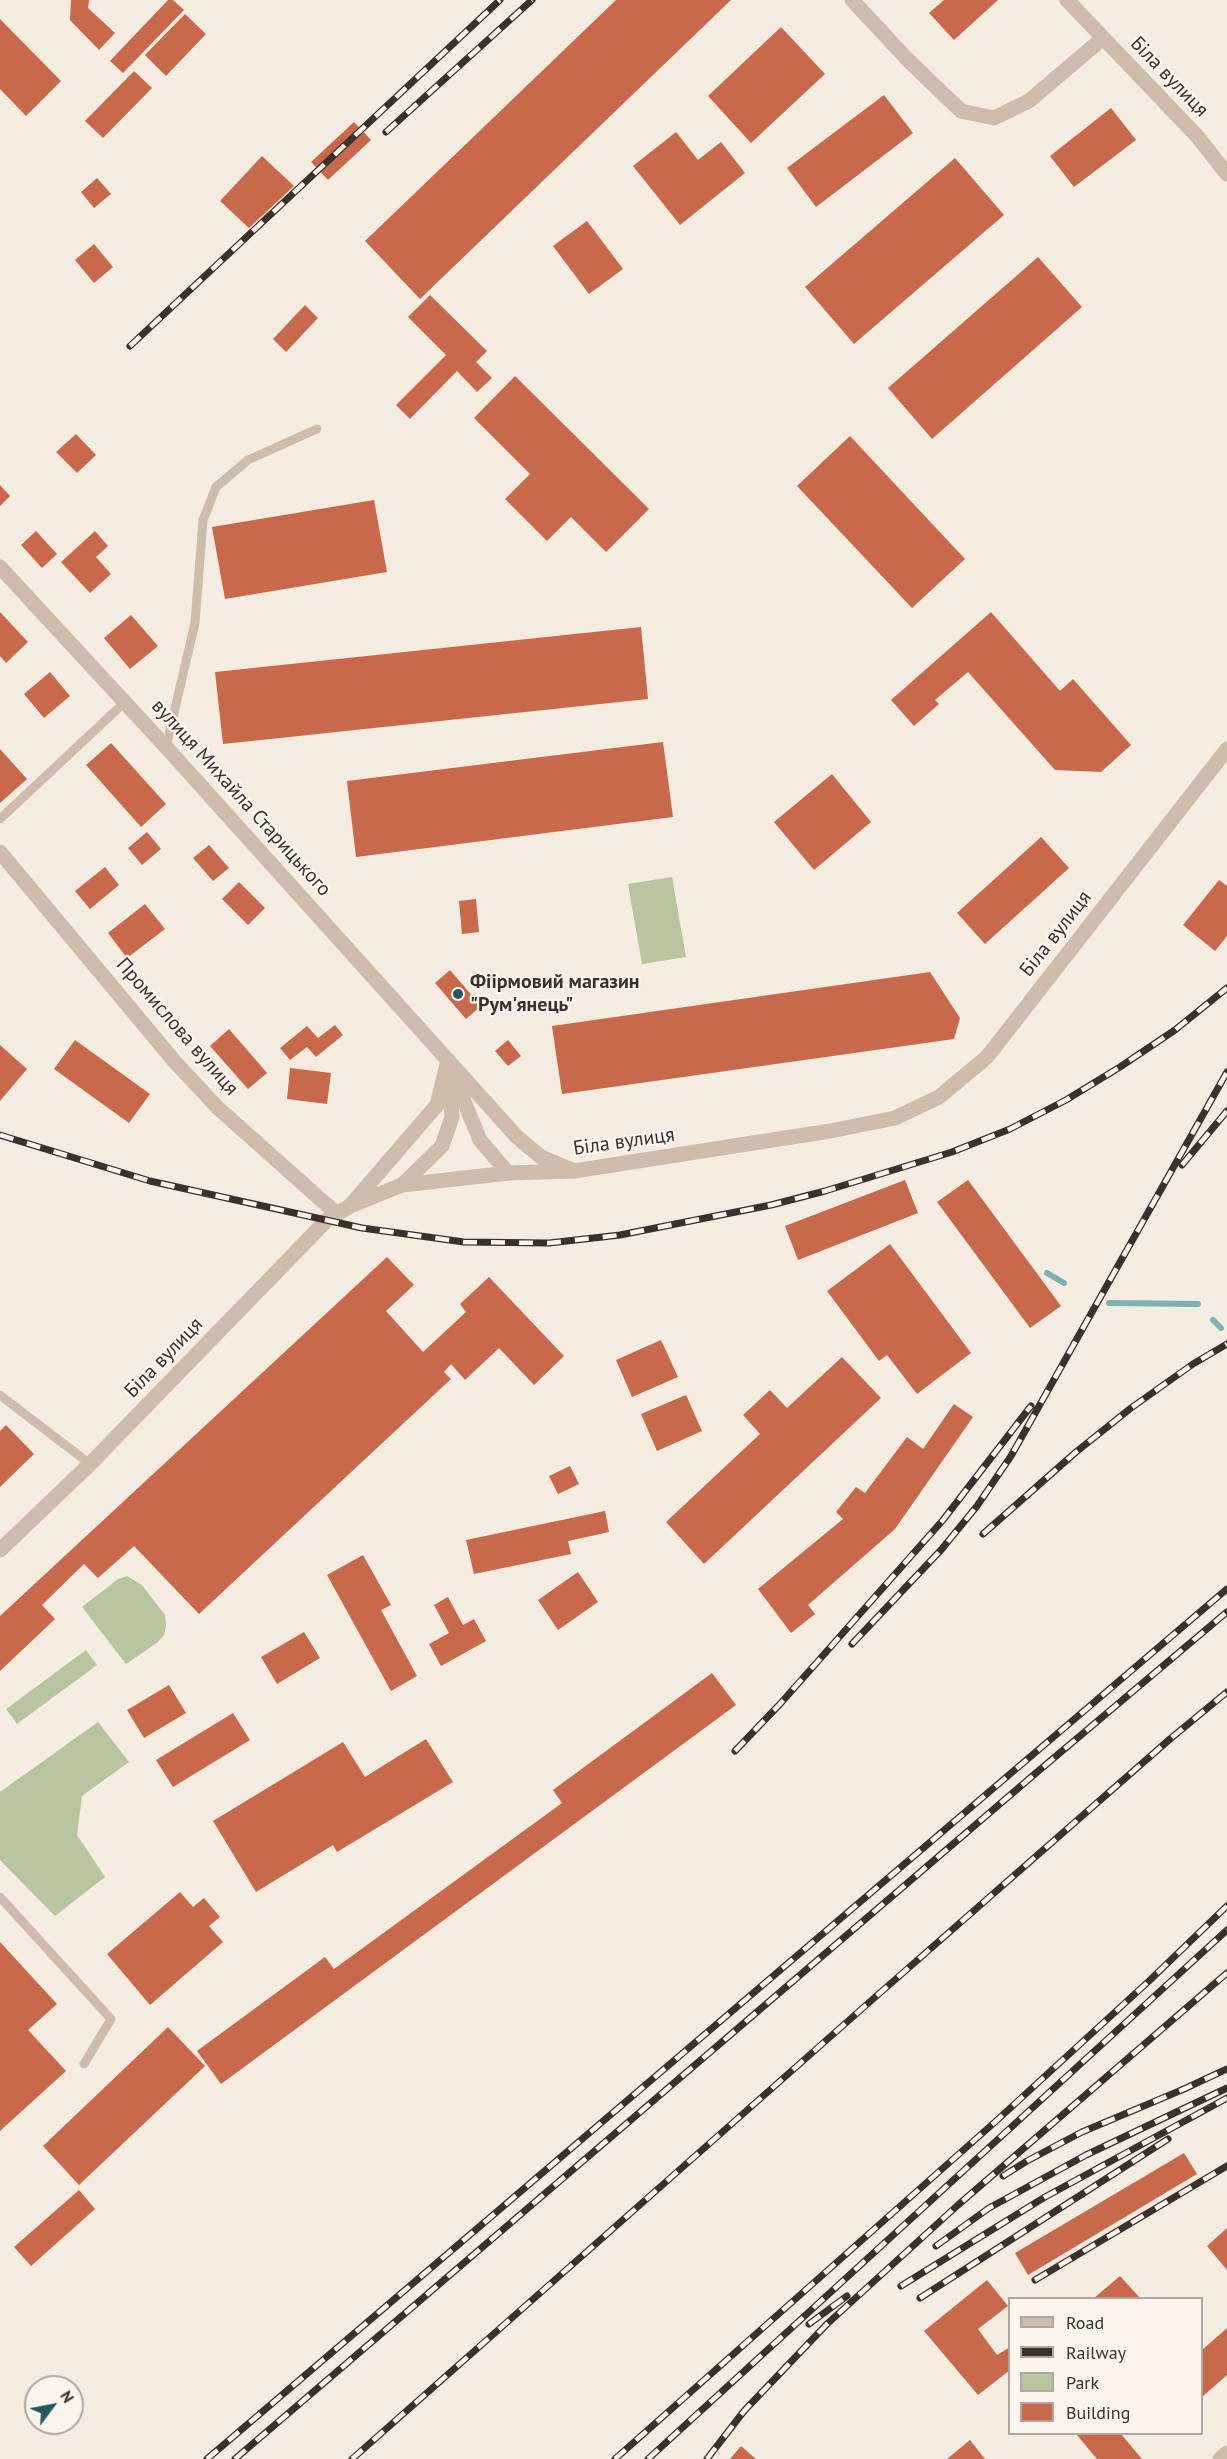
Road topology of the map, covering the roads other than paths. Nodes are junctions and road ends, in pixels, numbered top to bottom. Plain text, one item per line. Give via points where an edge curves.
1 (852, 0) edge
2 (1067, 0) edge
3 (1103, 38) junction
4 (1227, 174) edge
5 (317, 429) dead end
6 (0, 567) edge
7 (125, 702) junction
8 (166, 747) junction
9 (1227, 749) edge
10 (0, 819) edge
11 (0, 852) edge
12 (448, 1060) junction
13 (574, 1171) junction
14 (508, 1173) junction
15 (402, 1185) junction
16 (344, 1210) junction
17 (0, 1395) edge
18 (90, 1464) junction
19 (0, 1550) edge
20 (0, 1897) edge
21 (84, 2064) dead end
22 (1227, 2453) edge
23 (1220, 2459) edge

1 - 3 street, Біла вулиця via 961,111 994,118 1029,101
2 - 3 street, Біла вулиця
3 - 4 street, Біла вулиця via 1197,136
5 - 8 lane via 248,460 216,487 203,520 195,623
6 - 7 street, вулиця Михайла Старицького
7 - 8 street, вулиця Михайла Старицького
7 - 10 lane
8 - 12 street, вулиця Михайла Старицького
9 - 13 street, Біла вулиця via 987,1056 939,1097 894,1118 841,1129
11 - 16 street, Промислова вулиця via 218,1108
12 - 13 street, вулиця Михайла Старицького via 517,1137 541,1157
12 - 14 street, вулиця Михайла Старицького via 480,1140
12 - 15 street via 452,1117 442,1146
12 - 16 street via 437,1105
13 - 14 street, Біла вулиця
14 - 15 street, Біла вулиця
15 - 16 street, Біла вулиця
16 - 18 street, Біла вулиця via 327,1220
17 - 18 lane
18 - 19 street, Біла вулиця
20 - 21 lane via 111,2019
22 - 23 street

